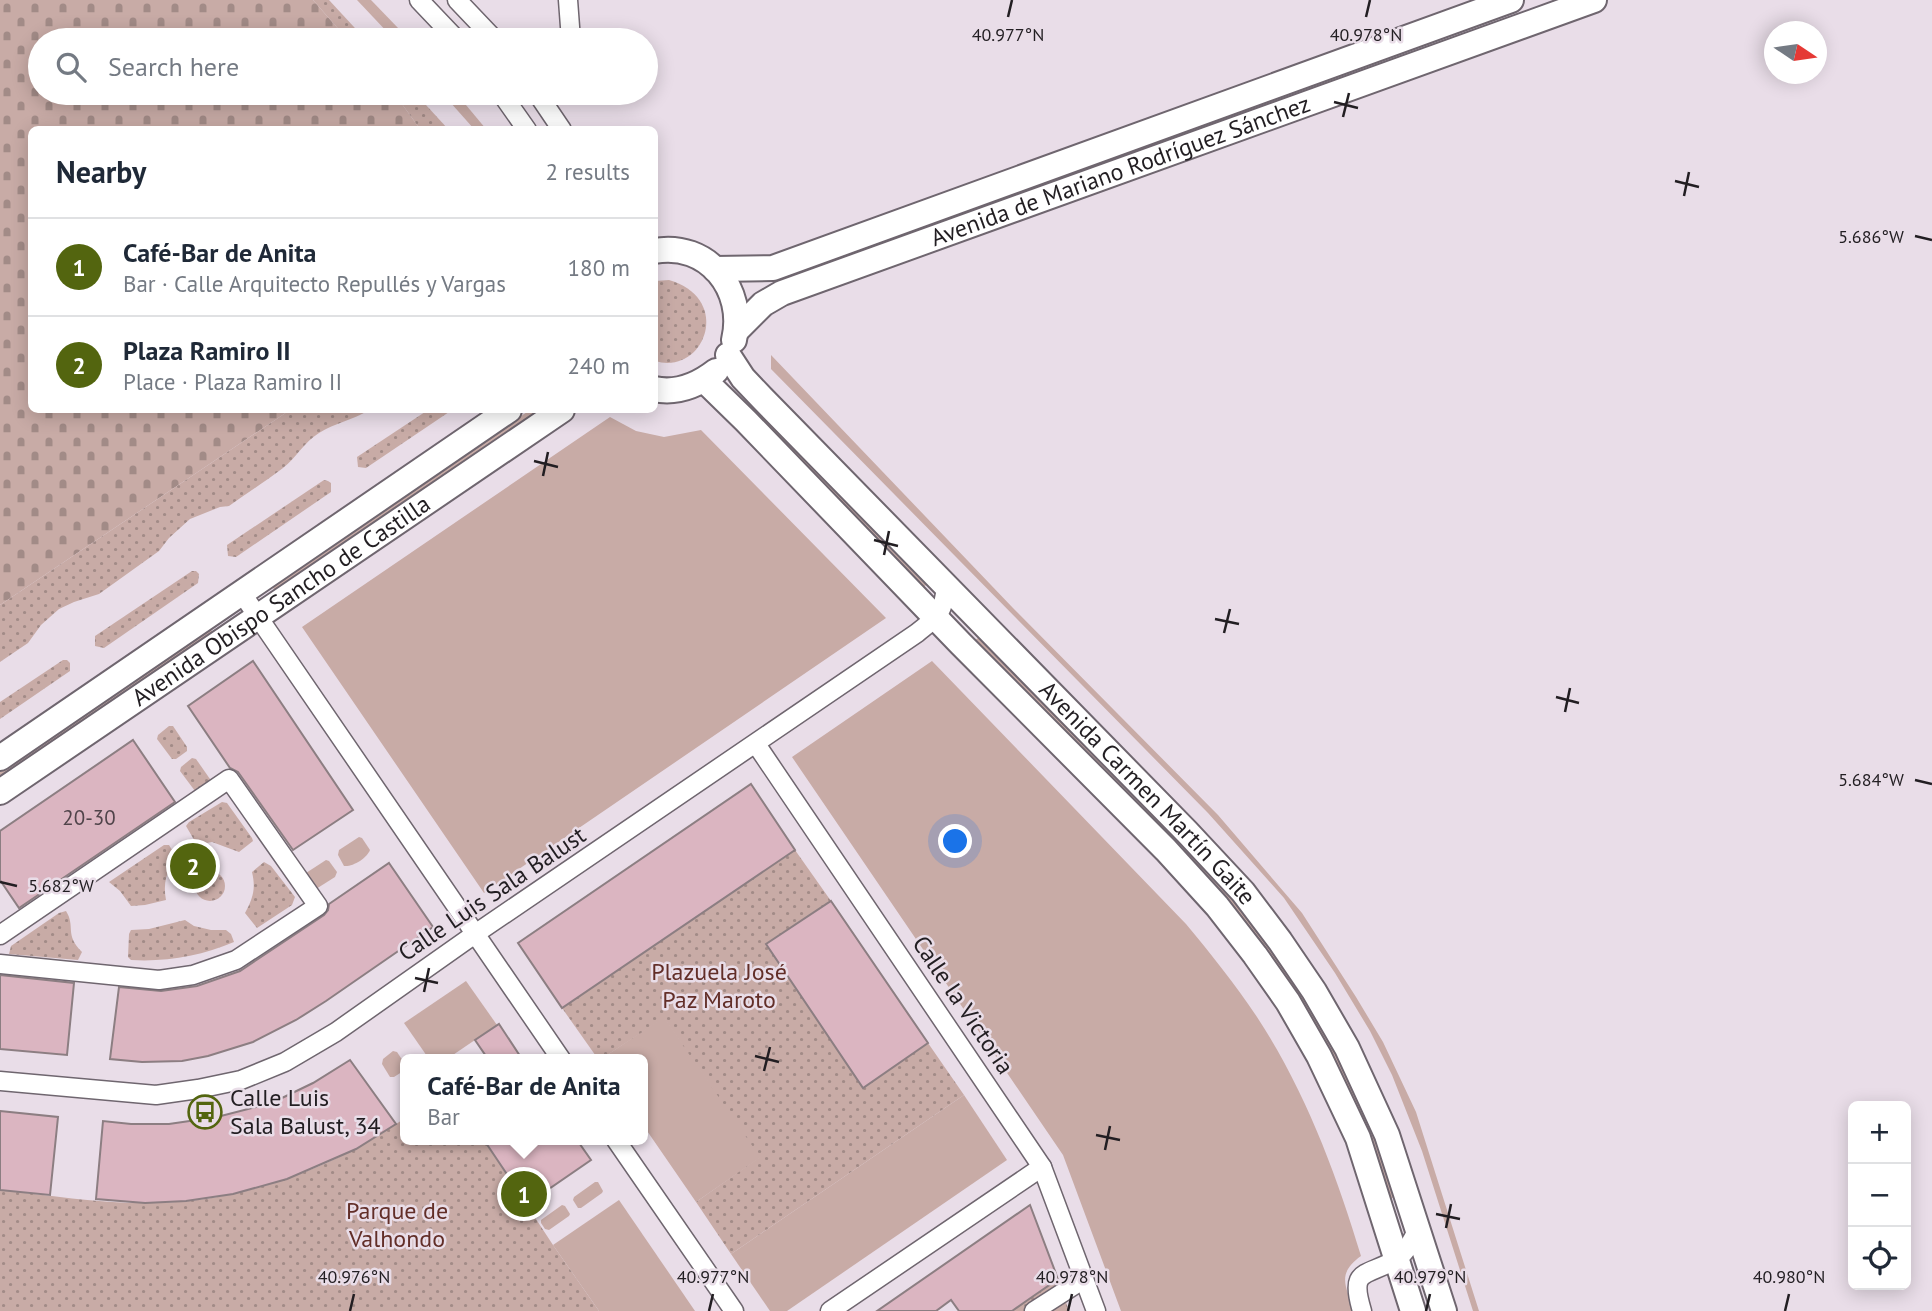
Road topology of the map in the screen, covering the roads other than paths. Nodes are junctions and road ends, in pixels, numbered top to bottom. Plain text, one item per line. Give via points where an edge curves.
1 (419, 0) edge
2 (457, 0) edge
3 (568, 0) edge
4 (1511, 0) edge
5 (1594, 0) edge
6 (446, 28) edge
7 (484, 28) edge
8 (570, 28) edge
9 (509, 105) edge
10 (545, 105) edge
11 (524, 126) edge
12 (559, 126) edge
13 (658, 251) edge
14 (715, 269) junction
15 (736, 331) junction
16 (727, 355) junction
17 (704, 380) junction
18 (658, 390) edge
19 (505, 413) edge
20 (558, 413) edge
21 (946, 586) junction
22 (241, 592) junction
23 (258, 616) junction
24 (936, 618) junction
25 (756, 744) junction
26 (0, 758) edge
27 (0, 792) edge
28 (475, 934) junction
29 (0, 935) edge
30 (0, 964) edge
31 (558, 1054) edge
32 (0, 1081) edge
33 (619, 1145) edge
34 (1042, 1167) junction
35 (1418, 1229) junction
36 (1397, 1260) junction
37 (1084, 1279) junction
38 (734, 1311) edge
39 (830, 1311) edge
40 (1034, 1311) edge
41 (1096, 1311) edge
42 (1362, 1311) edge
43 (1413, 1311) edge
44 (1444, 1311) edge

1 - 6 street
2 - 7 street
3 - 8 street
4 - 14 main road, Avenida de Mariano Rodríguez Sánchez via 773,268
5 - 15 main road, Avenida de Mariano Rodríguez Sánchez via 782,293 763,304
9 - 11 street
10 - 12 street
13 - 14 main road via 689,253
14 - 15 main road via 733,297
15 - 16 main road
16 - 17 main road
16 - 21 main road, Avenida Carmen Martín Gaite via 743,379
17 - 18 main road via 684,389
17 - 24 main road, Avenida Carmen Martín Gaite
19 - 22 main road, Avenida Obispo Sancho de Castilla
20 - 23 main road, Avenida Obispo Sancho de Castilla
21 - 24 street via 944,606
21 - 35 main road, Avenida Carmen Martín Gaite via 1187,832 1243,892 1280,941 1347,1048 1387,1135
22 - 23 street
22 - 26 main road, Avenida Obispo Sancho de Castilla
23 - 27 main road, Avenida Obispo Sancho de Castilla
23 - 28 street
24 - 25 street, Calle Luis Sala Balust
24 - 36 main road, Avenida Carmen Martín Gaite via 1166,850 1255,955 1307,1034 1358,1138
25 - 28 street, Calle Luis Sala Balust
25 - 34 street, Calle la Victoria
28 - 31 street
28 - 32 street, Calle Luis Sala Balust via 336,1032 285,1062 241,1080 156,1095
29 - 30 street via 229,779 318,906 236,960 193,975 159,980
33 - 38 street
34 - 37 street, Calle la Victoria
34 - 39 street
35 - 36 street
35 - 44 main road, Avenida Carmen Martín Gaite
36 - 42 street via 1363,1274 1356,1285
36 - 43 main road, Avenida Carmen Martín Gaite
37 - 40 street
37 - 41 street, Calle la Victoria

